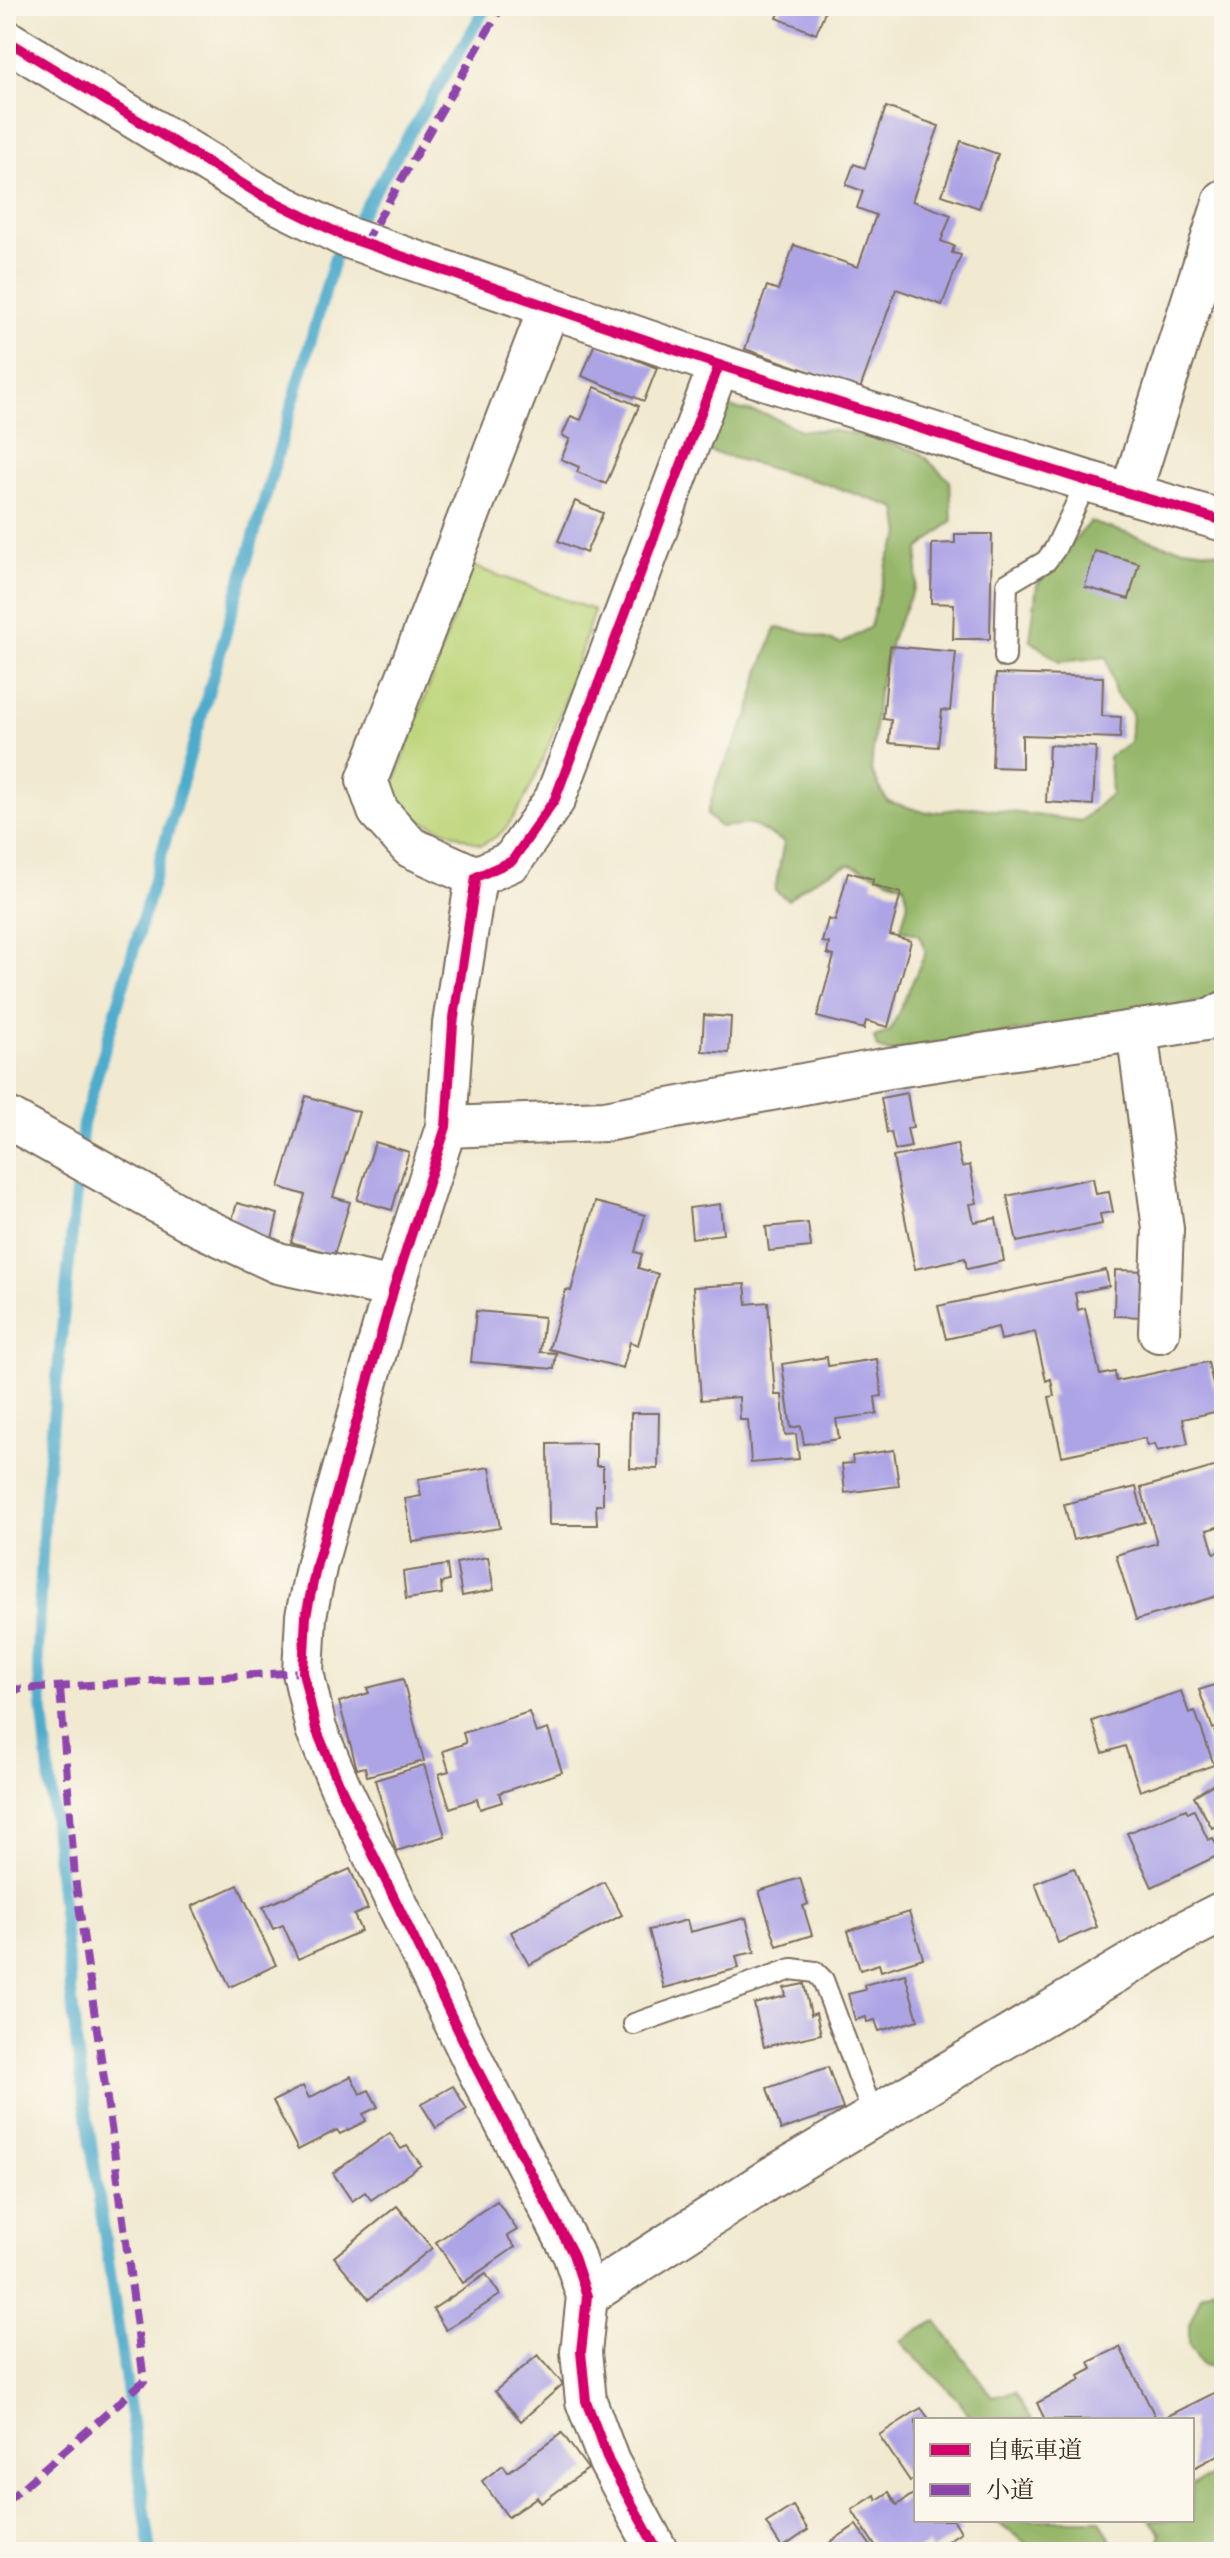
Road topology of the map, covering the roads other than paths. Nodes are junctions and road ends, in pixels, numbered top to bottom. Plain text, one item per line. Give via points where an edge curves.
1 (6, 40) edge
2 (1224, 200) edge
3 (549, 308) junction
4 (719, 365) junction
5 (1087, 481) junction
6 (1131, 492) junction
7 (1224, 521) edge
8 (1005, 657) dead end
9 (476, 877) junction
10 (1224, 1012) edge
11 (1137, 1030) junction
12 (6, 1117) edge
13 (446, 1127) junction
14 (394, 1288) junction
15 (1159, 1332) dead end
16 (1224, 1911) edge
17 (634, 2024) dead end
18 (874, 2117) junction
19 (587, 2296) junction
20 (658, 2552) edge

1 - 3 street via 259,194 333,231
2 - 6 street
3 - 4 street
3 - 9 street via 367,780 378,811 410,847
4 - 5 street
4 - 9 street via 555,799 512,861
5 - 6 street
5 - 8 lane via 1046,561 1007,584
6 - 7 street
9 - 13 street via 453,1024
10 - 11 street via 1212,1019
11 - 13 street via 883,1069 605,1121
11 - 15 street via 1163,1229
12 - 14 street via 201,1227 278,1263
13 - 14 street
14 - 19 street via 317,1563 306,1616 303,1672 316,1729 340,1786 573,2254
16 - 18 street
17 - 18 lane via 792,1969 815,1972 823,1980
18 - 19 street
19 - 20 street via 581,2352 586,2401 609,2462

